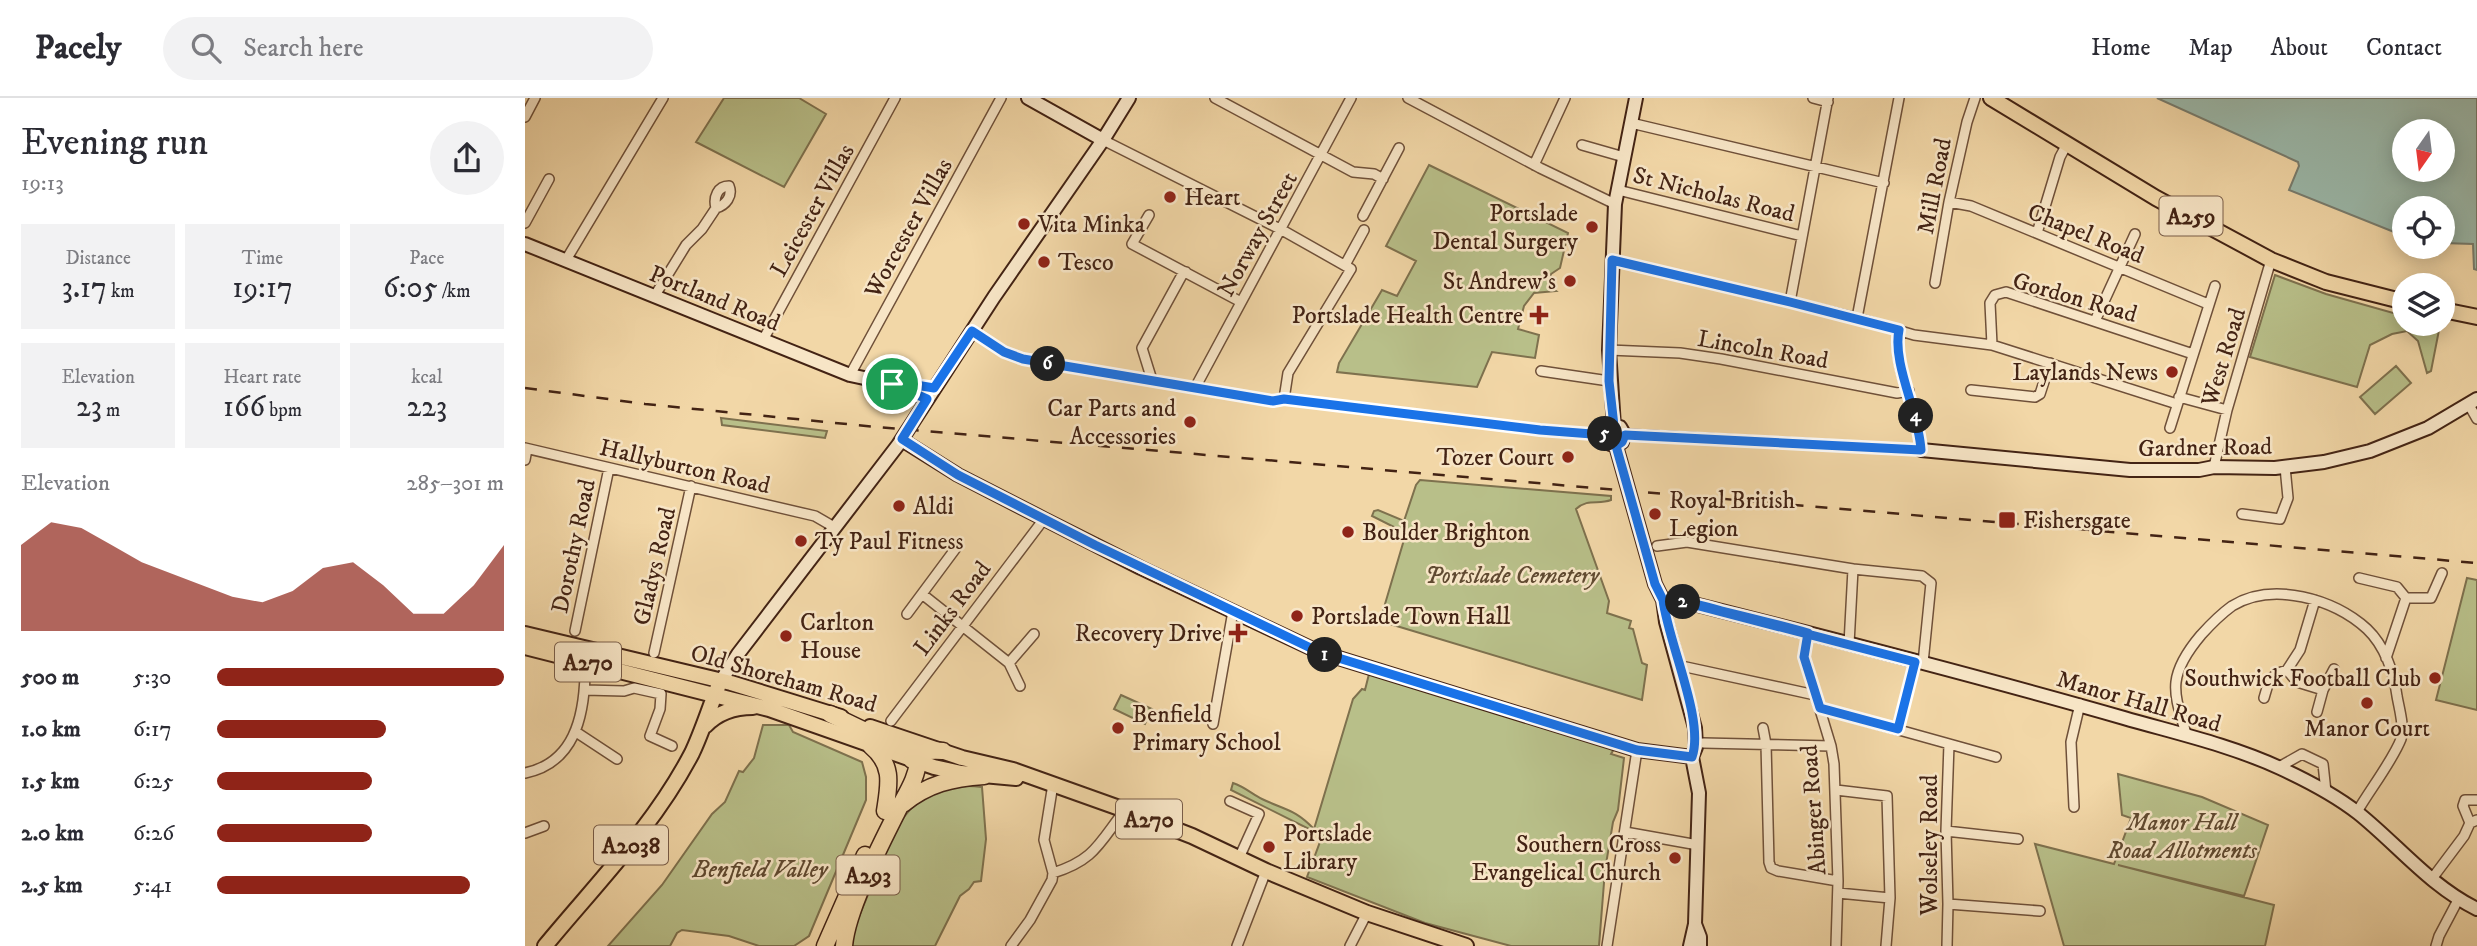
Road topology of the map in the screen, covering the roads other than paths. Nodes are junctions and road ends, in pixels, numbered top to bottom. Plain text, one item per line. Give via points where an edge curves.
1 (535, 98) edge
2 (663, 98) edge
3 (895, 98) edge
4 (1001, 98) edge
5 (1028, 98) edge
6 (1129, 98) edge
7 (1216, 98) edge
8 (1351, 98) edge
9 (1408, 98) edge
10 (1565, 98) edge
11 (1636, 98) edge
12 (1813, 98) edge
13 (1899, 98) edge
14 (1975, 98) edge
15 (1991, 98) edge
16 (1828, 100) edge
17 (525, 117) edge
18 (1631, 123) junction
19 (1103, 140) junction
20 (2067, 144) junction
21 (1582, 145) dead end
22 (1399, 148) dead end
23 (1322, 155) junction
24 (1624, 157) junction
25 (1534, 165) junction
26 (1816, 168) junction
27 (549, 179) dead end
28 (1383, 179) junction
29 (1884, 183) junction
30 (1618, 190) junction
31 (1949, 202) junction
32 (1615, 204) junction
33 (716, 208) dead end
34 (1149, 215) dead end
35 (1363, 216) dead end
36 (525, 223) edge
37 (1282, 230) junction
38 (1364, 230) dead end
39 (2037, 233) junction
40 (2135, 234) dead end
41 (1802, 236) junction
42 (525, 244) edge
43 (566, 260) junction
44 (1612, 260) junction
45 (2271, 260) junction
46 (1348, 267) junction
47 (2119, 267) junction
48 (1186, 272) junction
49 (1935, 283) dead end
50 (2215, 286) dead end
51 (654, 297) junction
52 (2392, 299) edge
53 (1241, 302) junction
54 (1790, 302) junction
55 (2208, 304) junction
56 (2455, 312) edge
57 (2477, 317) edge
58 (1857, 318) junction
59 (2095, 321) junction
60 (1899, 330) junction
61 (972, 331) junction
62 (763, 340) junction
63 (1993, 345) junction
64 (1609, 350) junction
65 (2193, 354) junction
66 (2050, 363) junction
67 (1541, 371) dead end
68 (850, 376) junction
69 (1152, 380) junction
70 (1609, 381) junction
71 (1195, 387) junction
72 (1972, 390) dead end
73 (1909, 391) junction
74 (931, 394) junction
75 (1284, 399) junction
76 (2178, 400) junction
77 (2473, 402) edge
78 (2227, 410) junction
79 (2477, 419) edge
80 (2169, 428) dead end
81 (1609, 430) junction
82 (1625, 435) junction
83 (902, 439) junction
84 (1616, 446) junction
85 (526, 448) edge
86 (1921, 450) junction
87 (525, 460) edge
88 (2214, 467) junction
89 (2285, 467) junction
90 (610, 468) junction
91 (691, 486) junction
92 (2242, 514) dead end
93 (1044, 519) junction
94 (834, 527) junction
95 (1657, 546) dead end
96 (956, 548) dead end
97 (1853, 569) junction
98 (2442, 573) dead end
99 (2359, 578) dead end
100 (922, 594) junction
101 (2406, 598) junction
102 (1663, 600) junction
103 (2315, 600) junction
104 (1233, 611) junction
105 (907, 614) dead end
106 (963, 626) junction
107 (575, 631) dead end
108 (1808, 633) junction
109 (525, 634) edge
110 (1034, 634) dead end
111 (1849, 644) junction
112 (525, 647) edge
113 (654, 653) dead end
114 (2386, 658) junction
115 (1919, 662) junction
116 (1009, 663) junction
117 (1686, 667) dead end
118 (2333, 669) dead end
119 (2287, 670) junction
120 (585, 674) dead end
121 (1757, 682) junction
122 (1020, 686) dead end
123 (718, 687) junction
124 (585, 690) junction
125 (2323, 690) junction
126 (1758, 693) dead end
127 (1815, 695) junction
128 (2264, 698) dead end
129 (2080, 704) junction
130 (1820, 708) junction
131 (769, 709) junction
132 (2317, 712) dead end
133 (831, 714) junction
134 (1203, 717) dead end
135 (891, 721) dead end
136 (1763, 728) dead end
137 (1898, 729) junction
138 (576, 732) junction
139 (700, 733) junction
140 (2186, 734) junction
141 (1703, 743) dead end
142 (1766, 744) junction
143 (1949, 744) junction
144 (671, 746) dead end
145 (871, 746) junction
146 (1831, 746) junction
147 (1637, 750) junction
148 (943, 751) junction
149 (1692, 757) junction
150 (1996, 757) dead end
151 (617, 759) dead end
152 (915, 759) junction
153 (2279, 768) junction
154 (525, 773) edge
155 (984, 776) junction
156 (1027, 776) junction
157 (1053, 784) junction
158 (1836, 790) junction
159 (2326, 792) junction
160 (2477, 800) edge
161 (1230, 801) dead end
162 (2074, 807) dead end
163 (892, 809) junction
164 (1125, 810) junction
165 (2357, 812) junction
166 (2474, 821) edge
167 (544, 826) dead end
168 (1946, 831) junction
169 (1625, 832) junction
170 (525, 833) edge
171 (2018, 839) dead end
172 (1697, 845) junction
173 (1239, 858) junction
174 (1266, 872) junction
175 (1053, 873) junction
176 (2431, 880) junction
177 (1838, 881) junction
178 (1838, 893) junction
179 (1890, 898) junction
180 (2458, 900) junction
181 (1948, 904) junction
182 (2477, 909) edge
183 (2039, 911) dead end
184 (1367, 913) junction
185 (1695, 924) junction
186 (545, 946) edge
187 (825, 946) edge
188 (844, 946) edge
189 (1011, 946) edge
190 (1237, 946) edge
191 (1350, 946) edge
192 (1465, 946) edge
193 (1607, 946) edge
194 (1690, 946) edge
195 (1700, 946) edge
196 (1836, 946) edge
197 (1886, 946) edge
198 (1947, 946) edge
199 (2436, 946) edge

1 - 17 street
2 - 43 street
3 - 62 street, Leicester Villas
4 - 68 street, Worcester Villas
5 - 19 main road
6 - 19 main road
7 - 23 street
8 - 23 street, Norway Street
9 - 25 street
10 - 25 street
11 - 18 main road
12 - 16 street
13 - 29 street
14 - 31 street, Mill Road
15 - 20 main road, A259
16 - 26 street
18 - 24 main road
18 - 26 street
19 - 37 street
19 - 61 main road
20 - 39 street
20 - 45 main road, A259
21 - 24 street
22 - 28 street
23 - 28 street via 1353,172
23 - 37 street, Norway Street
24 - 30 main road
25 - 32 street
26 - 29 street
26 - 41 street
27 - 36 street
28 - 35 street
29 - 58 street
30 - 32 main road
30 - 41 street, St Nicholas Road
31 - 39 street, Chapel Road via 1971,206
31 - 49 street, Mill Road
32 - 44 main road
33 - 51 street
34 - 48 street via 1132,244
37 - 46 street
37 - 53 street, Norway Street
38 - 46 street
39 - 47 street, Chapel Road
40 - 47 street
41 - 54 street
42 - 43 main road, Portland Road
43 - 51 main road, Portland Road
44 - 54 street
44 - 64 main road
45 - 52 main road, A259 via 2326,282
45 - 78 street, West Road
46 - 75 street via 1288,373
47 - 55 street, Chapel Road
47 - 59 street
48 - 53 street
48 - 69 street via 1142,348
50 - 55 street
51 - 62 main road, Portland Road
53 - 71 street, Norway Street
54 - 58 street
55 - 65 street
56 - 57 main road
58 - 60 street
59 - 63 street, Gordon Road via 2002,292 1990,303
59 - 65 street, Gordon Road
60 - 63 street
60 - 73 street via 1898,355
61 - 69 street via 1023,359
61 - 74 main road
62 - 68 main road, Portland Road
63 - 66 street
64 - 70 main road
64 - 73 street, Lincoln Road via 1721,359 1897,393
65 - 76 street
66 - 72 street via 2035,397
66 - 76 street
67 - 70 street
68 - 74 main road, Portland Road
69 - 71 street
70 - 81 main road
71 - 75 street
73 - 86 street
74 - 83 main road
75 - 81 street via 1540,430
76 - 78 street
76 - 80 street
77 - 79 street
77 - 89 main road, Gardner Road via 2378,449
78 - 88 street, West Road
81 - 82 main road via 1620,427
81 - 84 main road via 1607,442
82 - 84 main road
82 - 86 street
83 - 93 main road via 958,475
83 - 94 main road
84 - 102 main road
85 - 87 street
85 - 90 street, Hallyburton Road
86 - 88 main road, Gardner Road via 2130,470
88 - 89 main road, Gardner Road
89 - 92 street via 2288,498 2280,519
90 - 91 street, Hallyburton Road
90 - 107 street, Dorothy Road
91 - 94 street, Hallyburton Road via 814,516
91 - 113 street, Gladys Road
93 - 104 main road
93 - 106 street, Links Road
94 - 123 main road
95 - 97 street via 1687,542
96 - 100 street
97 - 111 street
97 - 115 street via 1922,576 1931,583
98 - 101 street via 2431,598
99 - 101 street via 2397,587
100 - 105 street
100 - 106 street
101 - 114 street
102 - 108 main road, Manor Hall Road
102 - 149 main road via 1695,727
103 - 114 street via 2367,630
103 - 119 street via 2300,650
103 - 140 street via 2291,596 2249,599 2233,606 2203,633 2187,653 2176,679
104 - 134 street via 1214,721
104 - 147 main road via 1332,657
106 - 116 street
106 - 135 street, Links Road
108 - 111 main road, Manor Hall Road
108 - 127 street, Abinger Road via 1804,657
109 - 123 main road, Old Shoreham Road / A270
110 - 116 street
111 - 115 main road, Manor Hall Road
112 - 123 main road, Old Shoreham Road / A270
114 - 165 street via 2394,677 2402,736
115 - 129 main road, Manor Hall Road
115 - 137 street
116 - 122 street
117 - 121 street
118 - 125 street
119 - 125 street via 2297,682
119 - 128 street via 2269,681
120 - 124 street
121 - 126 street
121 - 127 street
123 - 131 main road, Old Shoreham Road / A270
123 - 133 main road, Old Shoreham Road / A270
123 - 139 main road, A2038
124 - 138 street
124 - 144 street via 634,688 661,694 650,736
125 - 132 street
127 - 130 street, Abinger Road
129 - 140 main road, Manor Hall Road
129 - 162 street via 2071,742
130 - 137 street
130 - 146 street, Abinger Road
131 - 139 main road via 730,709 713,718
131 - 145 main road, Old Shoreham Road / A270
133 - 148 main road, Old Shoreham Road / A270
133 - 152 highway via 910,749
136 - 142 street
137 - 143 street
138 - 151 street
138 - 154 street via 558,757
139 - 186 main road, A2038 via 655,814
140 - 153 main road, Manor Hall Road
141 - 142 street
142 - 146 street
142 - 177 street via 1771,868
143 - 150 street
143 - 168 street, Wolseley Road
145 - 152 main road, Old Shoreham Road / A270
145 - 163 highway, A293 via 885,762
146 - 158 street, Abinger Road
147 - 149 main road
147 - 169 street
148 - 152 highway via 931,750
148 - 156 main road, Old Shoreham Road / A270
149 - 172 main road via 1699,793
152 - 155 main road, Old Shoreham Road / A270
152 - 163 highway, A293 via 915,776
153 - 159 main road, Manor Hall Road
153 - 159 street via 2302,754 2323,764
155 - 156 main road, Old Shoreham Road / A270
155 - 163 highway, A293 via 936,783
156 - 157 main road, Old Shoreham Road / A270
157 - 164 main road, Old Shoreham Road / A270
157 - 175 street via 1044,840
158 - 177 street, Abinger Road
158 - 179 street via 1887,796
159 - 165 main road, Manor Hall Road
160 - 166 street via 2469,798 2463,806
161 - 173 street via 1259,814
163 - 187 highway, A293
163 - 188 highway, A293
164 - 173 main road, Old Shoreham Road / A270
164 - 175 street via 1089,858
165 - 176 main road, Manor Hall Road
166 - 176 street
167 - 170 street
168 - 171 street
168 - 181 street, Wolseley Road
169 - 172 street
169 - 193 street
172 - 185 main road
173 - 174 main road, Old Shoreham Road / A270
174 - 184 main road, Old Shoreham Road / A270
174 - 190 street
175 - 189 street via 1048,890
176 - 180 main road, Manor Hall Road
177 - 178 street, Abinger Road
178 - 179 street
178 - 196 street, Abinger Road
179 - 197 street
180 - 182 main road, Manor Hall Road
180 - 199 street
181 - 183 street
181 - 198 street, Wolseley Road
184 - 191 street
184 - 192 main road, Old Shoreham Road / A270
185 - 194 main road
185 - 195 main road

